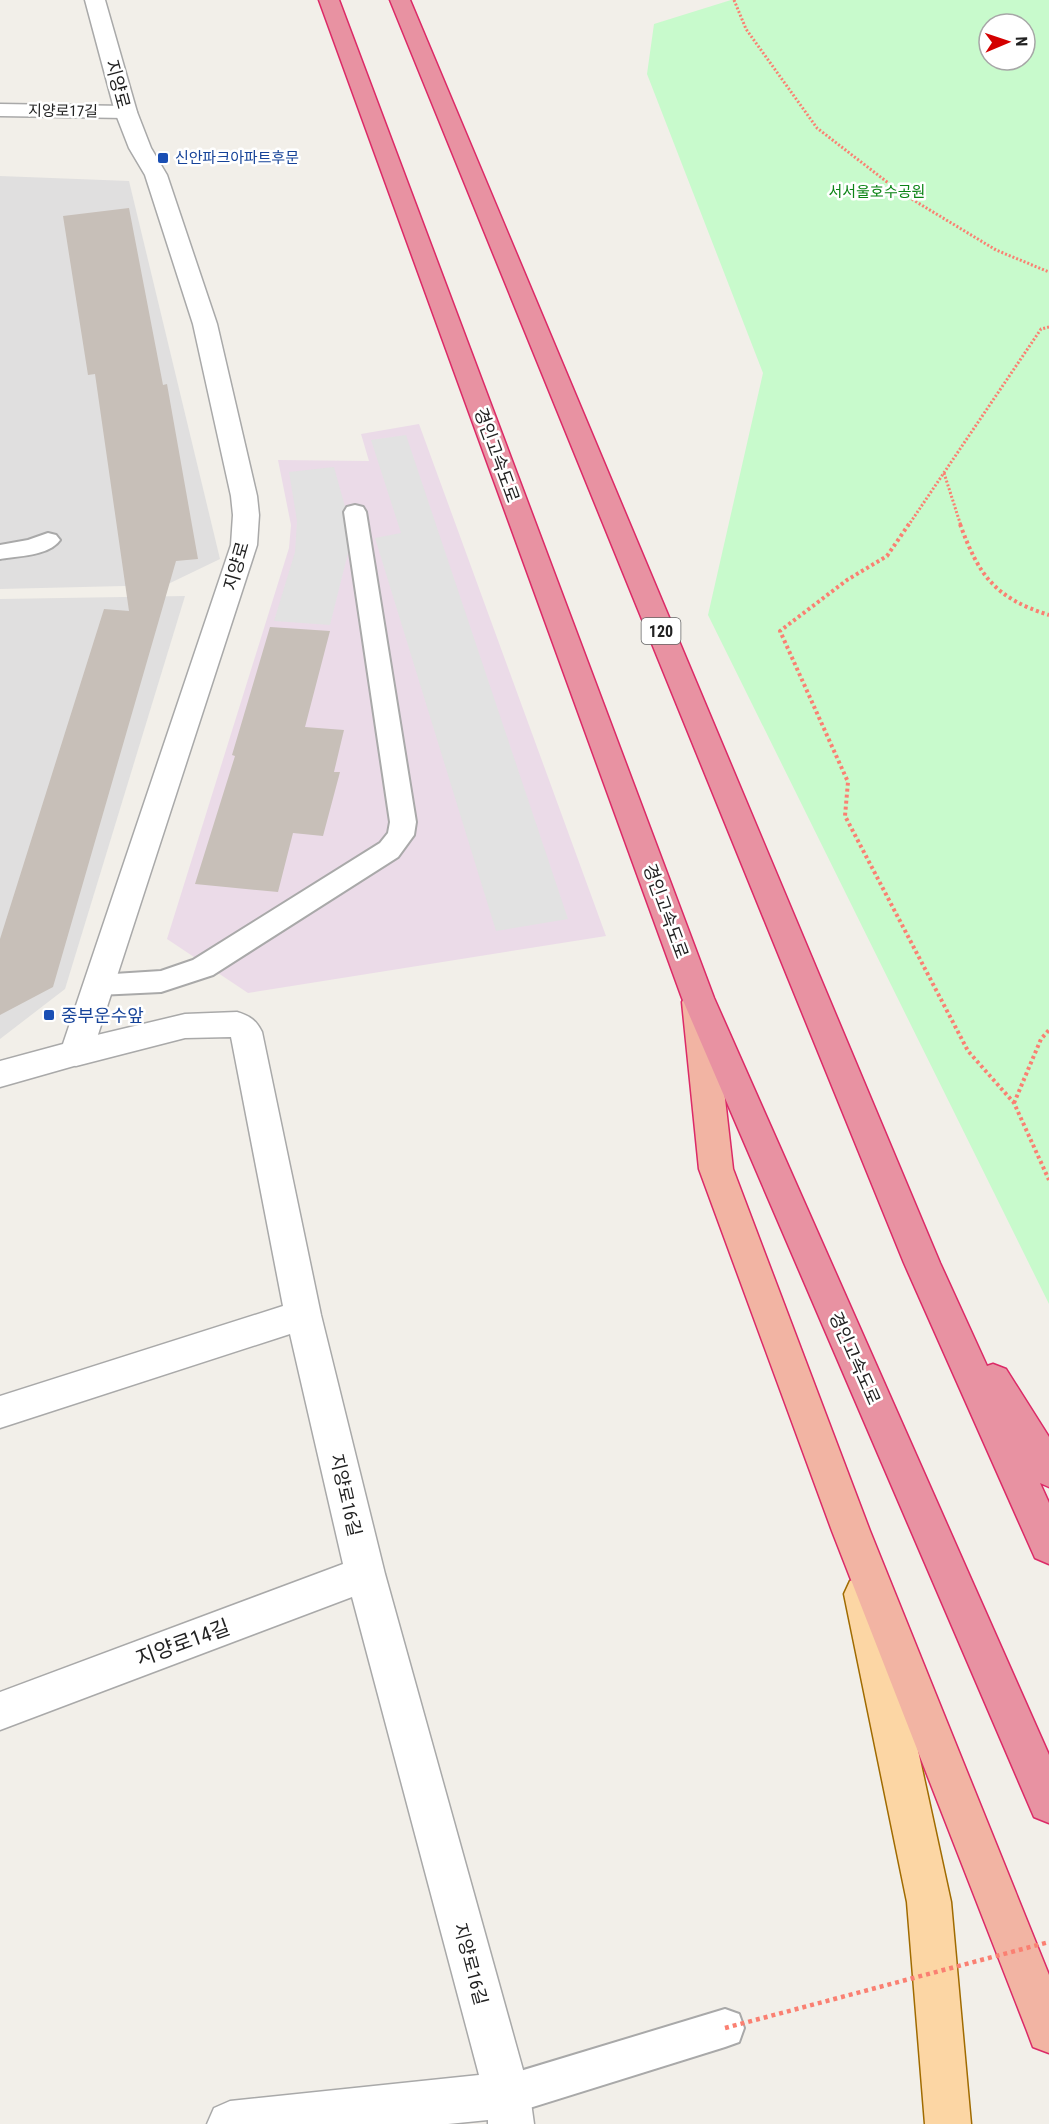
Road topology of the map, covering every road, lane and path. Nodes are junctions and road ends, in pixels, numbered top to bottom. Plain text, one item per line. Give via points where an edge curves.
1 (95, 0) edge
2 (329, 0) edge
3 (400, 0) edge
4 (734, 0) edge
5 (0, 110) edge
6 (126, 112) junction
7 (1049, 272) edge
8 (1049, 327) edge
9 (944, 472) junction
10 (355, 512) dead end
11 (48, 540) dead end
12 (0, 552) edge
13 (1049, 615) edge
14 (98, 985) junction
15 (698, 998) junction
16 (1049, 1030) edge
17 (76, 1053) junction
18 (0, 1074) edge
19 (1014, 1103) junction
20 (1049, 1180) edge
21 (922, 1263) junction
22 (303, 1315) junction
23 (0, 1412) edge
24 (1049, 1470) edge
25 (851, 1531) junction
26 (1049, 1546) edge
27 (365, 1575) junction
28 (0, 1711) edge
29 (1049, 1803) edge
30 (1049, 1942) edge
31 (725, 2028) joint
32 (1049, 2031) edge
33 (509, 2110) edge
34 (230, 2124) edge
35 (948, 2124) edge

1 - 6 street, 지양로
2 - 15 highway, 경인고속도로
3 - 21 highway, 120
4 - 7 path via 746,29 817,128 900,192 996,250
5 - 6 street, 지양로17길
6 - 14 street, 지양로 via 158,182 205,324 242,486 246,530 235,576
8 - 9 path via 1041,329
9 - 13 path via 968,549 987,580 1007,598
9 - 19 path via 887,556 847,580 780,631 848,782 845,816 968,1051
10 - 14 lane via 403,822 400,835 389,850 192,974 155,983
11 - 12 lane
14 - 17 street, 지양로
15 - 25 highway via 716,1169
15 - 29 highway, 경인고속도로
16 - 19 path via 1041,1039
17 - 18 street
17 - 22 street, 지양로16길 via 185,1026 242,1027
19 - 20 path
21 - 24 highway
21 - 26 highway
22 - 23 street
22 - 27 street, 지양로16길
25 - 32 highway
25 - 35 main road via 928,1902
27 - 28 street, 지양로14길
27 - 33 street, 지양로16길
30 - 31 path, bridge
31 - 33 lane
33 - 34 street

